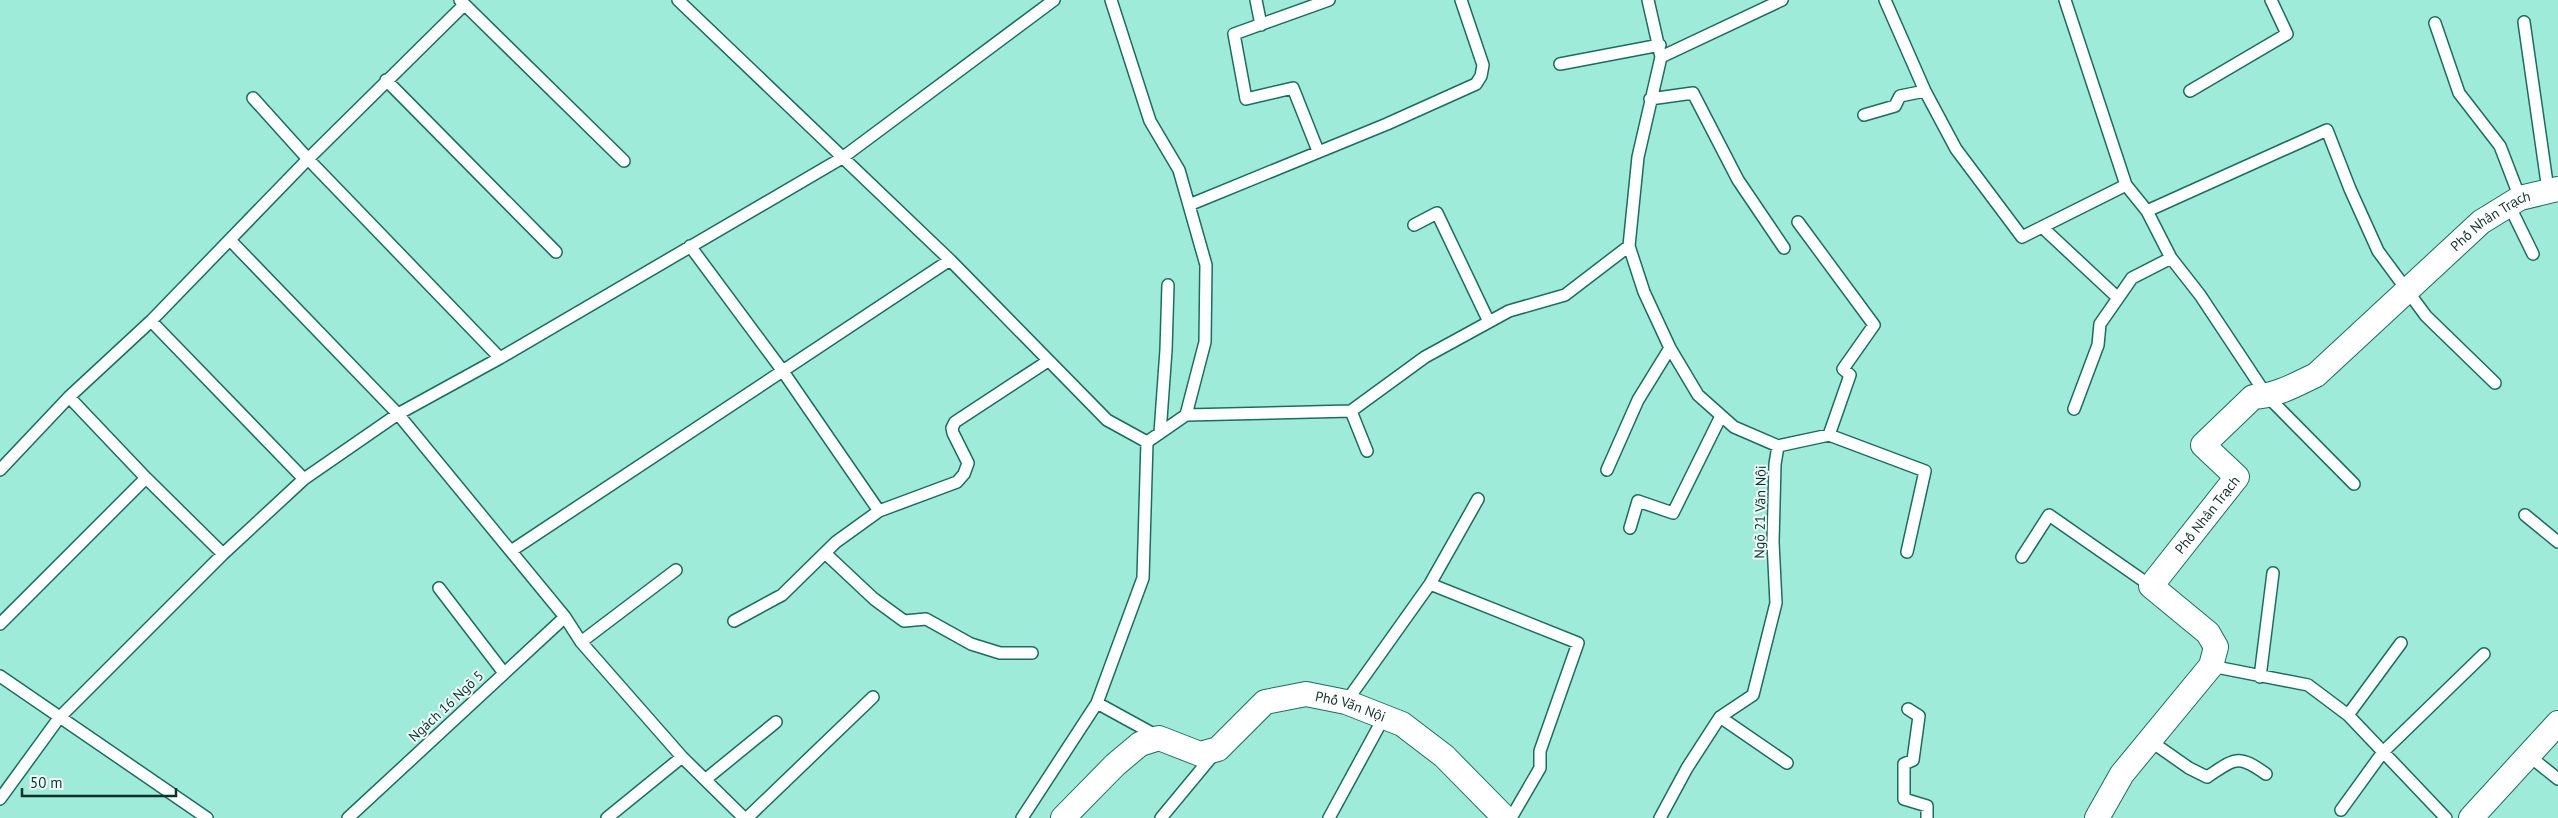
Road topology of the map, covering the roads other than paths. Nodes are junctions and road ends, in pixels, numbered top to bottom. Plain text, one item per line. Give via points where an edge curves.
1 (678, 0) edge
2 (1054, 0) edge
3 (1111, 0) edge
4 (1256, 0) edge
5 (1329, 0) edge
6 (1461, 0) edge
7 (1648, 0) edge
8 (1782, 0) edge
9 (1886, 0) edge
10 (2065, 0) edge
11 (2271, 0) edge
12 (462, 2) edge
13 (2524, 22) dead end
14 (2435, 23) dead end
15 (1261, 25) junction
16 (1660, 45) junction
17 (1661, 57) junction
18 (1560, 64) dead end
19 (386, 80) junction
20 (1925, 91) junction
21 (2190, 91) dead end
22 (253, 98) dead end
23 (1650, 99) junction
24 (1864, 115) dead end
25 (1318, 151) junction
26 (842, 158) junction
27 (308, 159) junction
28 (624, 161) dead end
29 (2126, 185) junction
30 (2553, 190) edge
31 (2515, 202) junction
32 (1189, 205) junction
33 (2147, 211) junction
34 (1798, 222) dead end
35 (1414, 225) dead end
36 (2042, 227) junction
37 (230, 240) junction
38 (690, 246) junction
39 (1629, 246) junction
40 (1784, 248) dead end
41 (556, 252) dead end
42 (2533, 254) dead end
43 (2171, 258) junction
44 (950, 260) junction
45 (1168, 285) dead end
46 (2407, 288) junction
47 (2118, 298) junction
48 (151, 320) junction
49 (1489, 322) junction
50 (1670, 348) junction
51 (500, 358) junction
52 (1048, 361) junction
53 (782, 370) junction
54 (2495, 383) dead end
55 (2267, 396) junction
56 (68, 397) junction
57 (2074, 409) dead end
58 (1352, 411) junction
59 (398, 414) junction
60 (1186, 415) junction
61 (1721, 416) junction
62 (1160, 433) junction
63 (1829, 435) junction
64 (1147, 442) junction
65 (1778, 446) junction
66 (1367, 451) dead end
67 (0, 470) edge
68 (1606, 470) dead end
69 (146, 478) junction
70 (304, 479) junction
71 (2354, 484) dead end
72 (1478, 499) dead end
73 (879, 511) junction
74 (2525, 515) dead end
75 (1630, 528) dead end
76 (2558, 542) edge
77 (511, 551) junction
78 (1907, 552) dead end
79 (825, 553) junction
80 (223, 554) junction
81 (2022, 558) dead end
82 (676, 570) dead end
83 (2273, 573) dead end
84 (1430, 584) junction
85 (2151, 586) junction
86 (439, 588) dead end
87 (565, 617) junction
88 (734, 621) dead end
89 (0, 624) edge
90 (581, 642) junction
91 (2401, 643) dead end
92 (1032, 653) dead end
93 (2484, 654) dead end
94 (2211, 666) junction
95 (504, 673) junction
96 (0, 676) edge
97 (2260, 676) junction
98 (873, 697) dead end
99 (1346, 702) junction
100 (1097, 704) junction
101 (1908, 709) dead end
102 (2348, 715) junction
103 (1720, 716) junction
104 (1384, 717) junction
105 (60, 718) junction
106 (776, 722) dead end
107 (2558, 723) edge
108 (1159, 738) junction
109 (2149, 740) junction
110 (1218, 749) junction
111 (2383, 752) junction
112 (2528, 755) junction
113 (682, 757) junction
114 (1788, 763) dead end
115 (2266, 774) dead end
116 (706, 779) junction
117 (2558, 779) edge
118 (0, 799) edge
119 (2341, 810) dead end
120 (207, 818) edge
121 (348, 818) edge
122 (607, 818) edge
123 (746, 818) edge
124 (1022, 818) edge
125 (1063, 818) edge
126 (1161, 818) edge
127 (1329, 818) edge
128 (1505, 818) edge
129 (1511, 818) edge
130 (1660, 818) edge
131 (1928, 818) edge
132 (2097, 818) edge
133 (2446, 818) edge
134 (2471, 818) edge

1 - 26 lane
2 - 26 lane
3 - 32 lane via 1150,121 1178,170
4 - 15 lane
5 - 15 lane
6 - 25 lane via 1483,65 1476,84
7 - 16 lane
8 - 17 lane
9 - 20 lane
10 - 29 lane
11 - 21 lane via 2287,34
12 - 19 lane
12 - 28 lane
13 - 30 lane
14 - 31 lane via 2458,94 2500,146
15 - 25 lane via 1234,34 1246,99 1293,88
16 - 17 lane
16 - 18 lane
17 - 23 lane
19 - 27 lane
19 - 41 lane
20 - 24 lane via 1900,96 1895,106
20 - 36 lane via 1956,150 2022,237
22 - 27 lane
23 - 39 lane via 1638,157
23 - 40 lane via 1693,93 1738,180
25 - 32 lane
26 - 38 lane
26 - 44 lane
27 - 37 lane
27 - 51 lane
29 - 33 lane
29 - 36 lane
30 - 31 street, Phố Nhân Trạch
31 - 42 lane
31 - 46 street, Phố Nhân Trạch via 2481,222
32 - 60 lane via 1206,265 1205,342
33 - 43 lane
33 - 46 lane via 2327,130 2374,243
34 - 63 lane via 1874,325 1843,369 1850,375
35 - 49 lane via 1437,213
36 - 47 lane
37 - 48 lane
37 - 59 lane
38 - 51 lane
38 - 53 lane
39 - 49 lane via 1565,295 1508,310
39 - 50 lane via 1644,292
43 - 47 lane via 2132,278
43 - 55 lane via 2200,294
44 - 52 lane
44 - 53 lane
45 - 62 lane
46 - 54 lane via 2426,316
46 - 55 street, Phố Nhân Trạch via 2316,375
47 - 57 lane via 2100,324 2098,345
48 - 56 lane
48 - 70 lane
49 - 58 lane via 1425,357
50 - 61 lane via 1698,396
50 - 68 lane via 1638,400
51 - 59 lane
52 - 64 lane via 1107,420
52 - 73 lane via 955,422 953,433 968,463 957,482
53 - 73 lane
53 - 77 lane
55 - 71 lane
55 - 85 street, Phố Nhân Trạch via 2252,396 2203,445 2237,477
56 - 67 lane
56 - 69 lane
58 - 60 lane
58 - 66 lane
59 - 70 lane
59 - 77 lane
60 - 62 lane
61 - 65 lane via 1734,427
61 - 75 lane via 1673,513 1638,501
62 - 64 lane
63 - 65 lane
63 - 78 lane via 1925,471
64 - 100 lane via 1143,578
65 - 103 lane, Ngõ 21 Văn Nội via 1773,542 1776,603 1753,695
69 - 80 lane
69 - 89 lane
70 - 80 lane
72 - 84 lane
73 - 79 lane via 855,526
74 - 76 lane
77 - 87 lane
79 - 88 lane via 782,596
79 - 92 lane via 874,599 904,621 926,619 971,644 1000,653
80 - 105 lane
81 - 85 lane via 2049,515
82 - 90 lane
83 - 97 lane
84 - 99 lane
84 - 129 lane via 1578,643 1540,751 1540,768
85 - 94 street via 2208,633 2216,646
86 - 95 lane
87 - 90 lane
87 - 95 lane, Ngách 16 Ngõ 5
90 - 113 lane
91 - 102 lane
93 - 111 lane
94 - 97 lane
94 - 109 street
95 - 121 lane, Ngách 16 Ngõ 5
96 - 105 lane
97 - 102 lane via 2308,685
98 - 123 lane
99 - 104 street, Phố Văn Nội
99 - 110 street, Phố Văn Nội via 1306,694 1264,702
100 - 108 lane
100 - 124 lane
101 - 131 lane via 1918,716 1913,760 1904,764 1904,799 1927,806
102 - 111 lane
103 - 114 lane
103 - 130 lane, Ngõ 21 Văn Nội
104 - 127 lane
104 - 128 street, Phố Văn Nội via 1402,724 1444,756
105 - 118 lane
105 - 120 lane
106 - 116 lane
107 - 112 street
108 - 110 street via 1200,754
108 - 125 street via 1140,744
109 - 115 lane via 2206,777 2232,760 2248,761
109 - 132 street via 2122,774
110 - 126 lane
111 - 119 lane
111 - 133 lane
112 - 117 lane
112 - 134 street
113 - 116 lane
113 - 122 lane
116 - 123 lane

